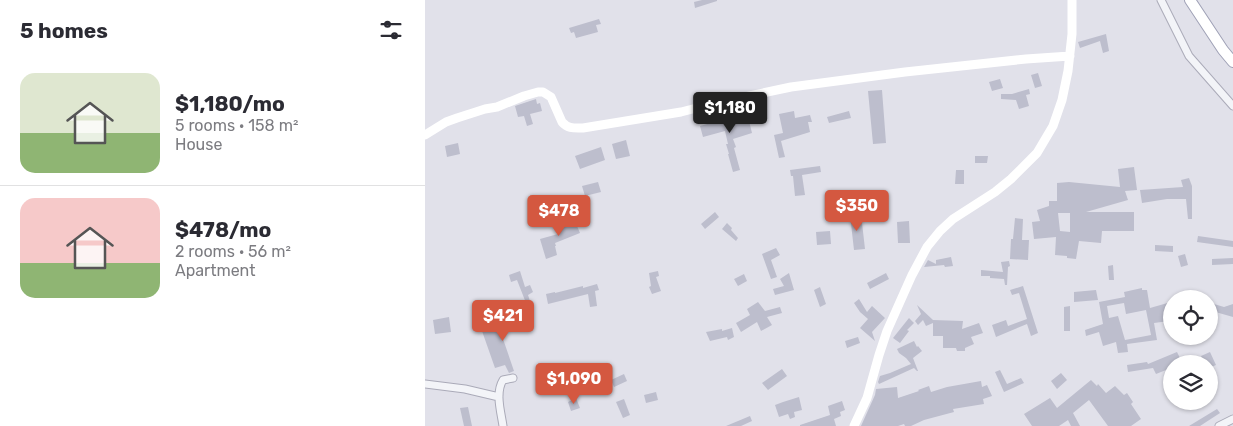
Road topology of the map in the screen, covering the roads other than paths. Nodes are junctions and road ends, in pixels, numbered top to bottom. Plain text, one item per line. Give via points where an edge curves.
1 (1071, 0) edge
2 (1161, 0) edge
3 (1190, 0) edge
4 (1070, 56) junction
5 (1233, 62) edge
6 (1233, 106) edge
7 (425, 136) edge
8 (513, 378) dead end
9 (425, 384) edge
10 (499, 397) junction
11 (1233, 420) edge
12 (503, 426) edge
13 (855, 426) edge
14 (1219, 426) edge

1 - 4 street
2 - 6 street via 1189,56
3 - 5 main road
4 - 7 street via 791,87 681,112 583,128 564,125 551,97 538,92 446,122
4 - 13 street via 1062,100 1053,126 1037,153 995,192 953,219 927,248 887,331
8 - 10 street via 500,384
9 - 10 street
10 - 12 street
11 - 14 street

